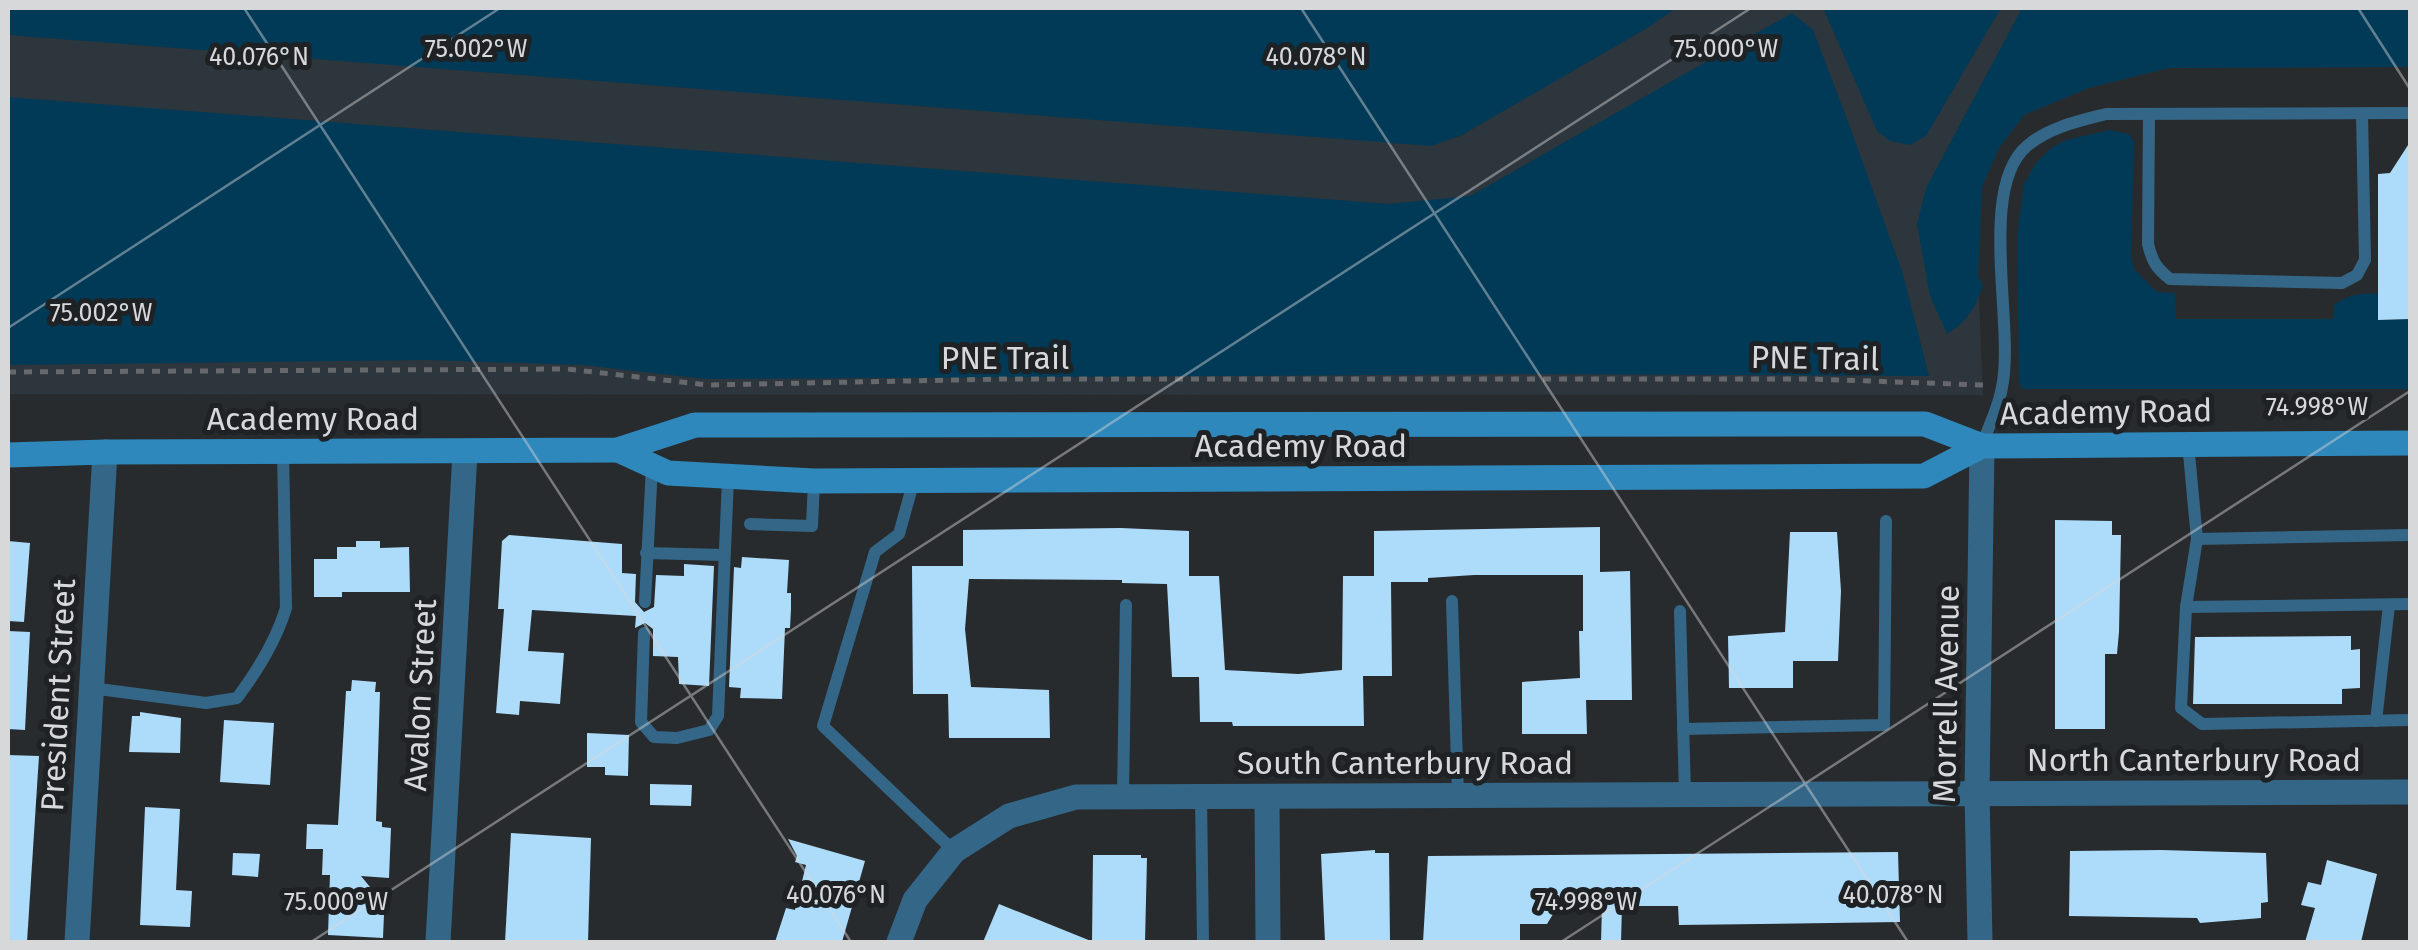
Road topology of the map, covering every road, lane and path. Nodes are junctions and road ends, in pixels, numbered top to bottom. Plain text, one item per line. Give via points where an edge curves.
1 (2410, 113) edge
2 (2149, 114) junction
3 (2362, 114) junction
4 (8, 372) edge
5 (2003, 386) junction
6 (2188, 443) junction
7 (2410, 443) edge
8 (1982, 446) junction
9 (618, 450) junction
10 (284, 451) junction
11 (104, 452) junction
12 (466, 452) junction
13 (8, 455) edge
14 (652, 466) junction
15 (728, 478) junction
16 (814, 480) junction
17 (914, 480) junction
18 (1886, 521) dead end
19 (750, 524) dead end
20 (2410, 535) edge
21 (2198, 539) junction
22 (646, 553) junction
23 (724, 555) junction
24 (1452, 601) dead end
25 (645, 602) dead end
26 (2389, 604) junction
27 (2410, 604) edge
28 (1126, 605) dead end
29 (2186, 608) junction
30 (1680, 611) dead end
31 (644, 633) dead end
32 (91, 688) junction
33 (2376, 720) junction
34 (2410, 720) edge
35 (1683, 728) junction
36 (1978, 792) junction
37 (2410, 792) edge
38 (1685, 794) junction
39 (1123, 796) junction
40 (1201, 796) junction
41 (1458, 796) junction
42 (1267, 797) junction
43 (954, 852) junction
44 (77, 942) edge
45 (438, 942) edge
46 (899, 942) edge
47 (1203, 942) edge
48 (1268, 942) edge
49 (1980, 942) edge

1 - 3 lane
2 - 3 lane
2 - 3 lane via 2148,244 2160,271 2170,279 2342,284 2357,276 2365,260
2 - 5 lane via 2106,114 2058,127 2025,147 2006,178
4 - 5 path, PNE Trail via 476,367 567,369 708,386 1617,378
5 - 8 lane
6 - 7 main road, Academy Road
6 - 8 main road, Academy Road
6 - 21 lane
8 - 9 main road, Academy Road via 1926,424 695,425
8 - 17 main road, Academy Road via 1924,476
8 - 36 street, Morrell Avenue
9 - 12 main road, Academy Road
9 - 14 main road, Academy Road
10 - 11 main road, Academy Road
10 - 12 main road, Academy Road
10 - 32 lane via 286,608 258,670 237,698 206,703
11 - 13 main road, Academy Road
11 - 32 street, President Street
12 - 45 street, Avalon Street
14 - 15 main road, Academy Road
14 - 22 lane
15 - 16 main road, Academy Road
15 - 23 lane
16 - 17 main road, Academy Road
16 - 19 lane via 812,526
17 - 43 lane via 899,534 874,552 822,726
18 - 35 lane via 1884,725
20 - 21 lane
21 - 29 lane
22 - 23 lane
22 - 25 lane
23 - 31 lane via 718,716 709,730 654,737 641,722
24 - 41 lane
26 - 27 lane
26 - 29 lane
26 - 33 lane
28 - 39 lane
29 - 33 lane via 2180,708 2202,724
30 - 35 lane
32 - 44 street, President Street
33 - 34 lane
35 - 38 lane
36 - 37 street, North Canterbury Road
36 - 38 street, South Canterbury Road
36 - 49 street, Morrell Avenue
38 - 41 street, South Canterbury Road
39 - 40 street, South Canterbury Road
39 - 43 street, South Canterbury Road via 1076,798 1009,816
40 - 42 street, South Canterbury Road
40 - 47 lane
41 - 42 street, South Canterbury Road
42 - 48 street
43 - 46 street, South Canterbury Road via 915,900

